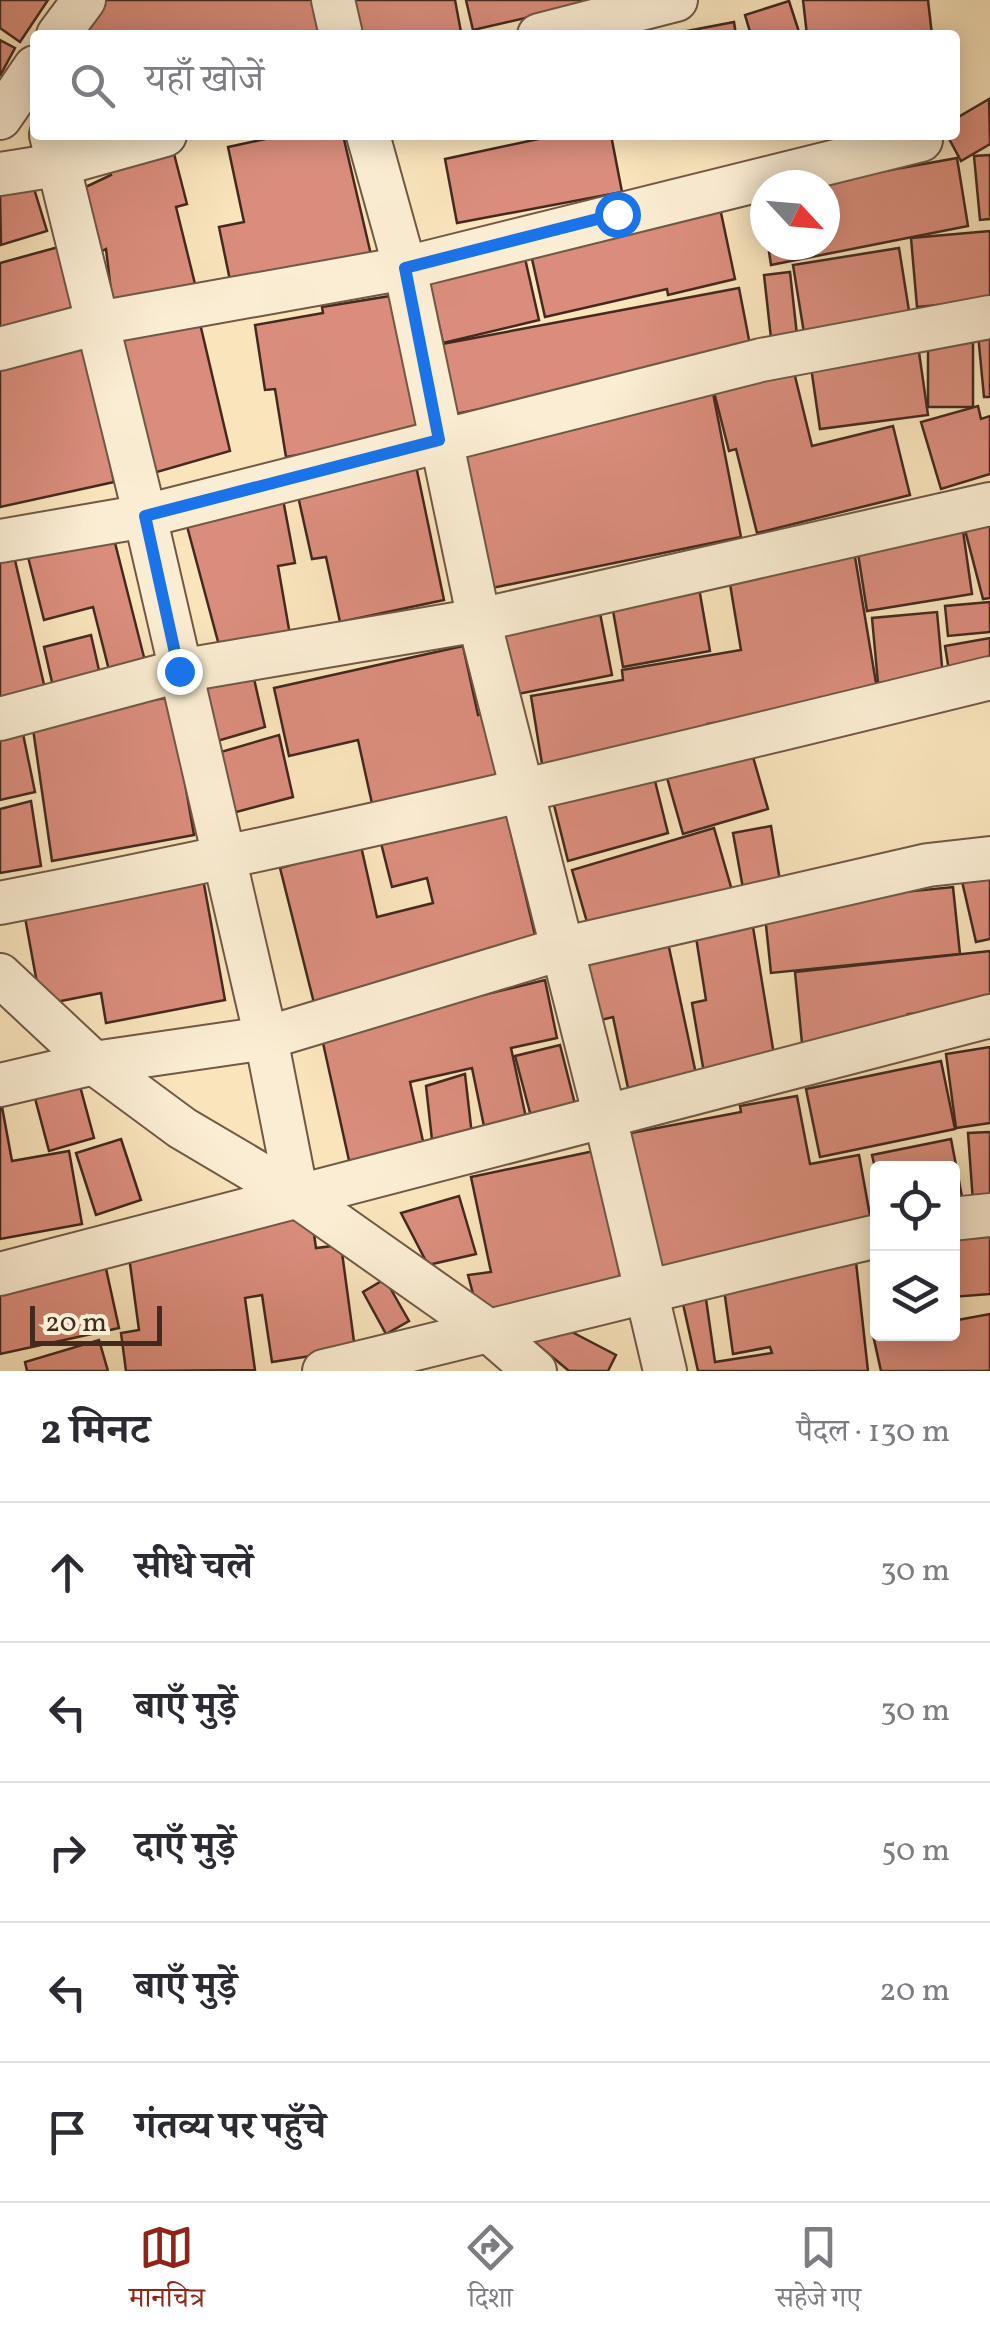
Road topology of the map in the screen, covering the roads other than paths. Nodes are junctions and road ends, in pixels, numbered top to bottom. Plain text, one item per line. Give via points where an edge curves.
1 (84, 0) edge
2 (333, 0) edge
3 (676, 0) edge
4 (62, 30) edge
5 (340, 30) edge
6 (559, 30) edge
7 (30, 74) edge
8 (0, 118) edge
9 (127, 140) edge
10 (369, 140) edge
11 (921, 140) dead end
12 (54, 150) edge
13 (0, 174) edge
14 (405, 268) junction
15 (990, 318) edge
16 (98, 323) junction
17 (0, 349) edge
18 (439, 440) junction
19 (990, 504) edge
20 (145, 516) junction
21 (0, 541) edge
22 (479, 620) junction
23 (179, 671) junction
24 (990, 678) edge
25 (0, 719) edge
26 (522, 793) junction
27 (990, 858) edge
28 (222, 860) junction
29 (0, 903) edge
30 (561, 949) junction
31 (0, 975) edge
32 (990, 1016) edge
33 (266, 1038) junction
34 (94, 1063) junction
35 (0, 1084) edge
36 (605, 1117) junction
37 (297, 1196) junction
38 (990, 1215) edge
39 (960, 1218) edge
40 (870, 1238) edge
41 (0, 1274) edge
42 (648, 1289) junction
43 (490, 1332) junction
44 (324, 1371) edge
45 (535, 1371) edge
46 (665, 1371) edge

1 - 4 street
2 - 5 street
3 - 6 street
7 - 8 street
9 - 12 street
10 - 14 street
11 - 14 street
12 - 13 street
12 - 16 street
14 - 16 street
14 - 18 street
15 - 18 street via 760,360
16 - 17 street
16 - 20 street
18 - 20 street
18 - 22 street
19 - 22 street
20 - 21 street
20 - 23 street
22 - 23 street
22 - 26 street
23 - 25 street
23 - 28 street
24 - 26 street
26 - 28 street
26 - 30 street
27 - 30 street via 928,866
28 - 29 street
28 - 33 street
30 - 33 street
30 - 36 street
31 - 34 street
32 - 36 street
33 - 34 street
33 - 37 street
34 - 35 street
34 - 37 street via 182,1128
36 - 37 street
36 - 42 street
37 - 41 street
37 - 43 street
38 - 39 street
40 - 42 street
42 - 43 street
42 - 46 street
43 - 44 street
43 - 45 street

